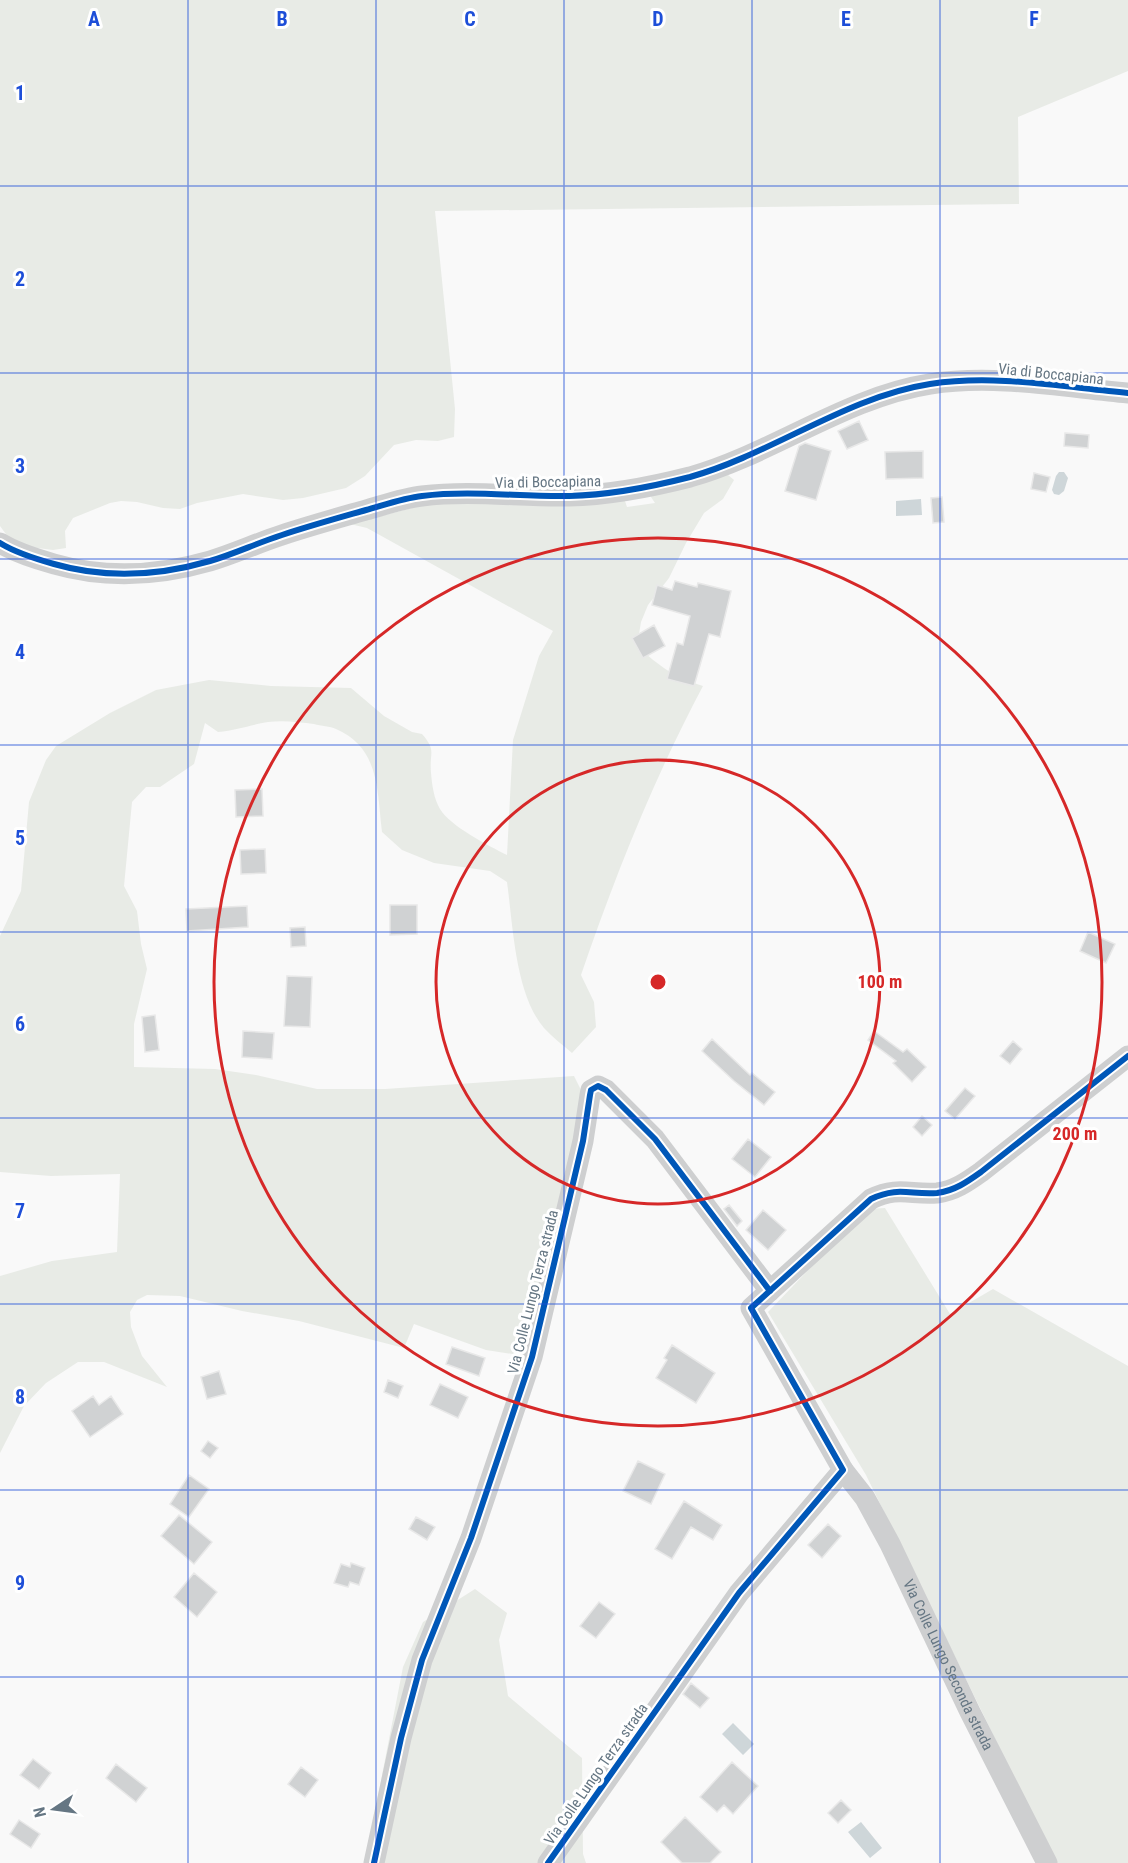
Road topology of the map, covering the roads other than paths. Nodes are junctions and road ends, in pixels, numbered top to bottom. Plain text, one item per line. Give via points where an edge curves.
1 (1128, 393) edge
2 (0, 543) edge
3 (1128, 1056) edge
4 (770, 1290) junction
5 (843, 1470) junction
6 (374, 1863) edge
7 (548, 1863) edge
8 (1047, 1863) edge

1 - 2 street, Via di Boccapiana via 974,379 926,385 848,410 751,456 691,476 611,493 421,496 282,535 212,560 145,574 75,570
3 - 4 street via 959,1187 936,1193 885,1192 871,1199
4 - 5 street via 751,1308
4 - 6 street, Via Colle Lungo Terza strada via 655,1139 606,1090 594,1088 532,1357 471,1538 422,1660
5 - 7 street, Via Colle Lungo Terza strada via 739,1593
5 - 8 street, Via Colle Lungo Seconda strada via 865,1498 890,1544 969,1712

